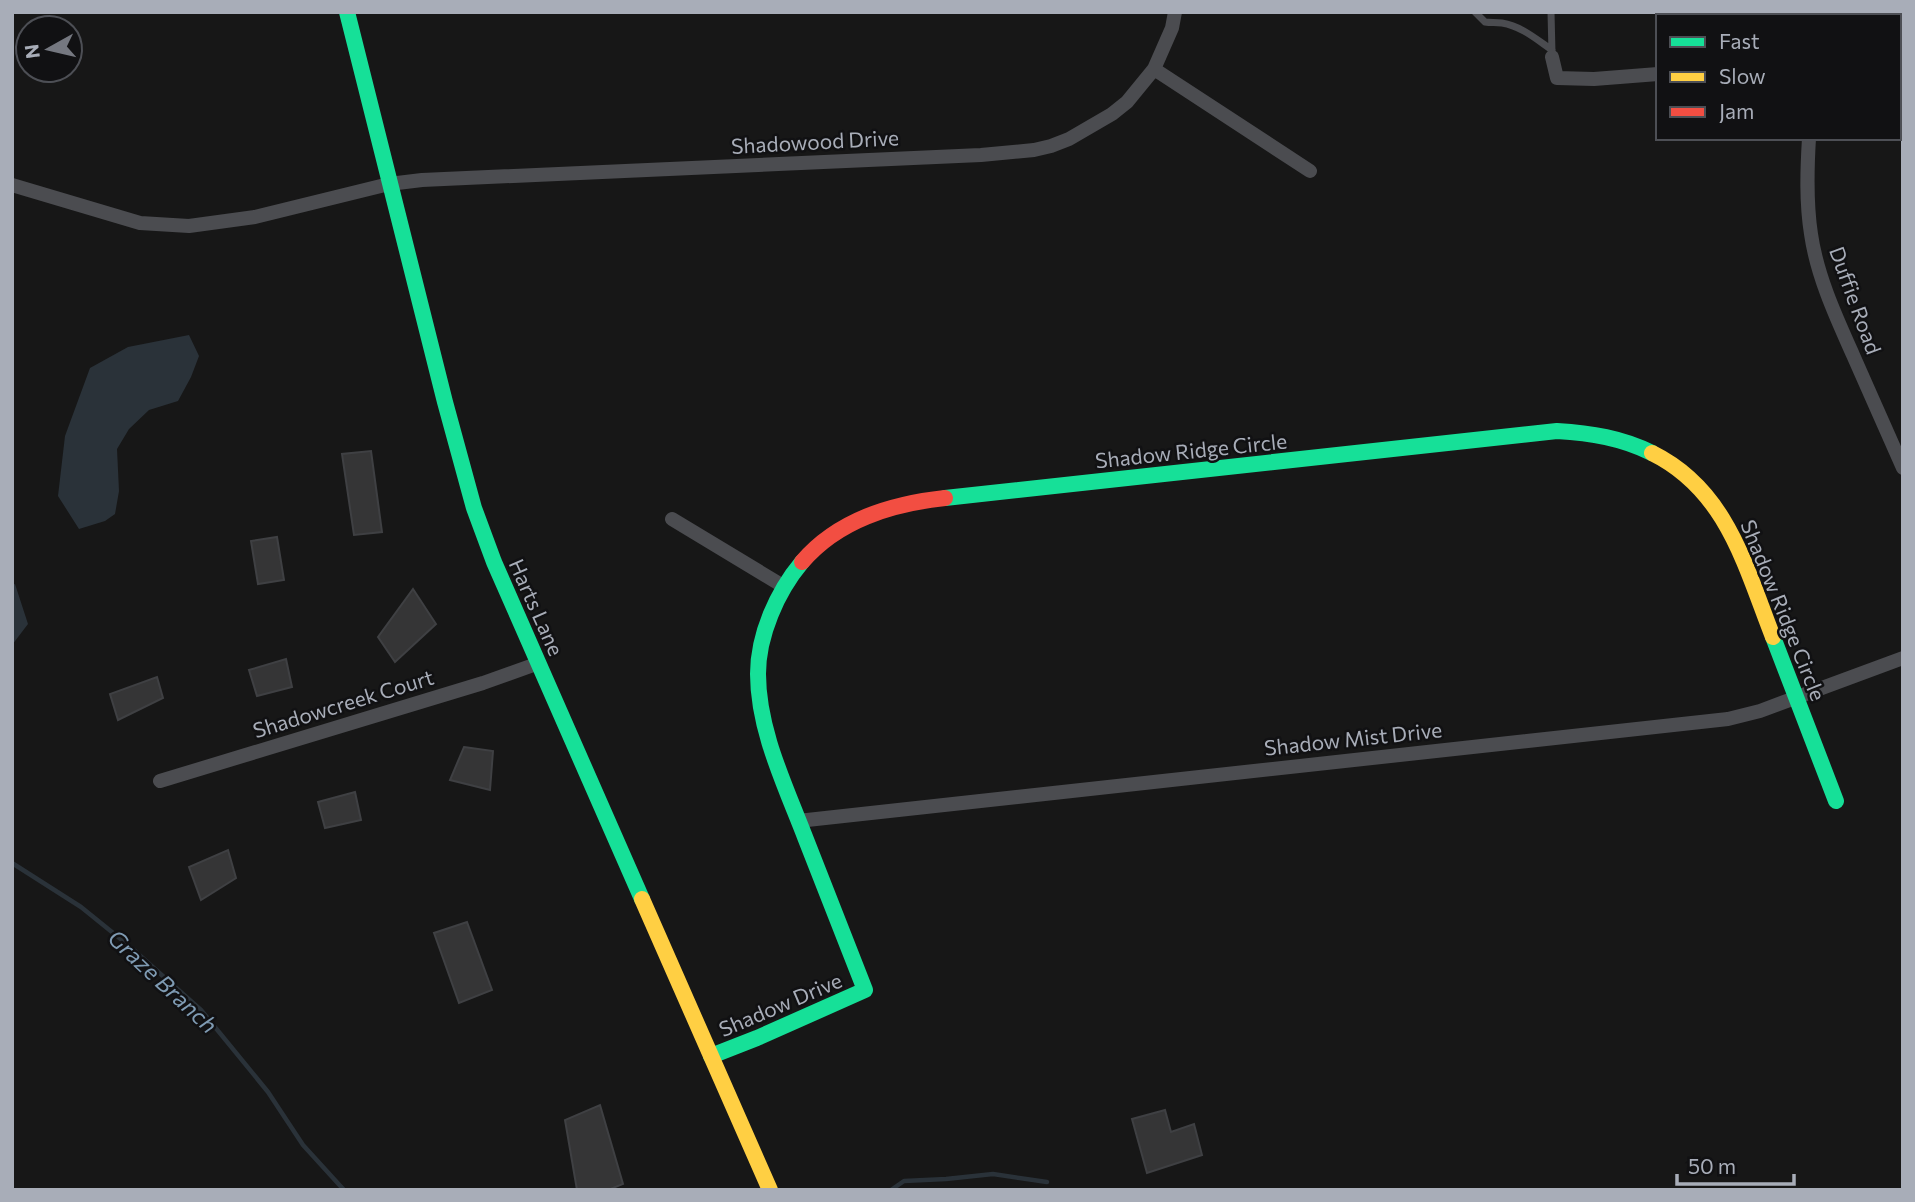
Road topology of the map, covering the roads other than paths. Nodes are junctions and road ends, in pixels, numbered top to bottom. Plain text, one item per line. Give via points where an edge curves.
1 (347, 12) edge
2 (1175, 12) edge
3 (1475, 12) edge
4 (1551, 12) edge
5 (1552, 54) junction
6 (1154, 69) junction
7 (1656, 74) edge
8 (1809, 140) edge
9 (1310, 171) dead end
10 (389, 184) junction
11 (12, 185) edge
12 (1903, 468) edge
13 (672, 519) dead end
14 (783, 586) junction
15 (1903, 658) edge
16 (539, 663) junction
17 (1797, 698) junction
18 (160, 781) dead end
19 (1836, 802) dead end
20 (799, 821) junction
21 (865, 990) joint
22 (710, 1056) junction
23 (770, 1190) edge

1 - 10 street, Harts Lane
2 - 6 street, Shadowood Drive
3 - 5 lane via 1485,22 1499,22 1534,36
4 - 5 lane
5 - 7 street via 1557,78
6 - 9 street
6 - 10 street, Shadowood Drive via 1112,114 1069,139 1034,150
8 - 12 street, Duffie Road via 1807,207 1819,269
10 - 11 street, Shadowood Drive via 256,216 189,226 140,223
10 - 16 street, Harts Lane via 474,508
13 - 14 street
14 - 17 street, Shadow Ridge Circle via 831,535 895,505 1577,431 1643,447 1667,460 1709,497 1737,544
14 - 20 street, Shadow Ridge Circle via 761,643 758,681 768,738
15 - 17 street, Shadow Mist Drive
16 - 18 street, Shadowcreek Court
16 - 22 street, Harts Lane
17 - 19 street, Shadow Ridge Circle
17 - 20 street, Shadow Mist Drive via 1728,719
20 - 21 street, Shadow Ridge Circle
21 - 22 street, Shadow Drive
22 - 23 street, Harts Lane

